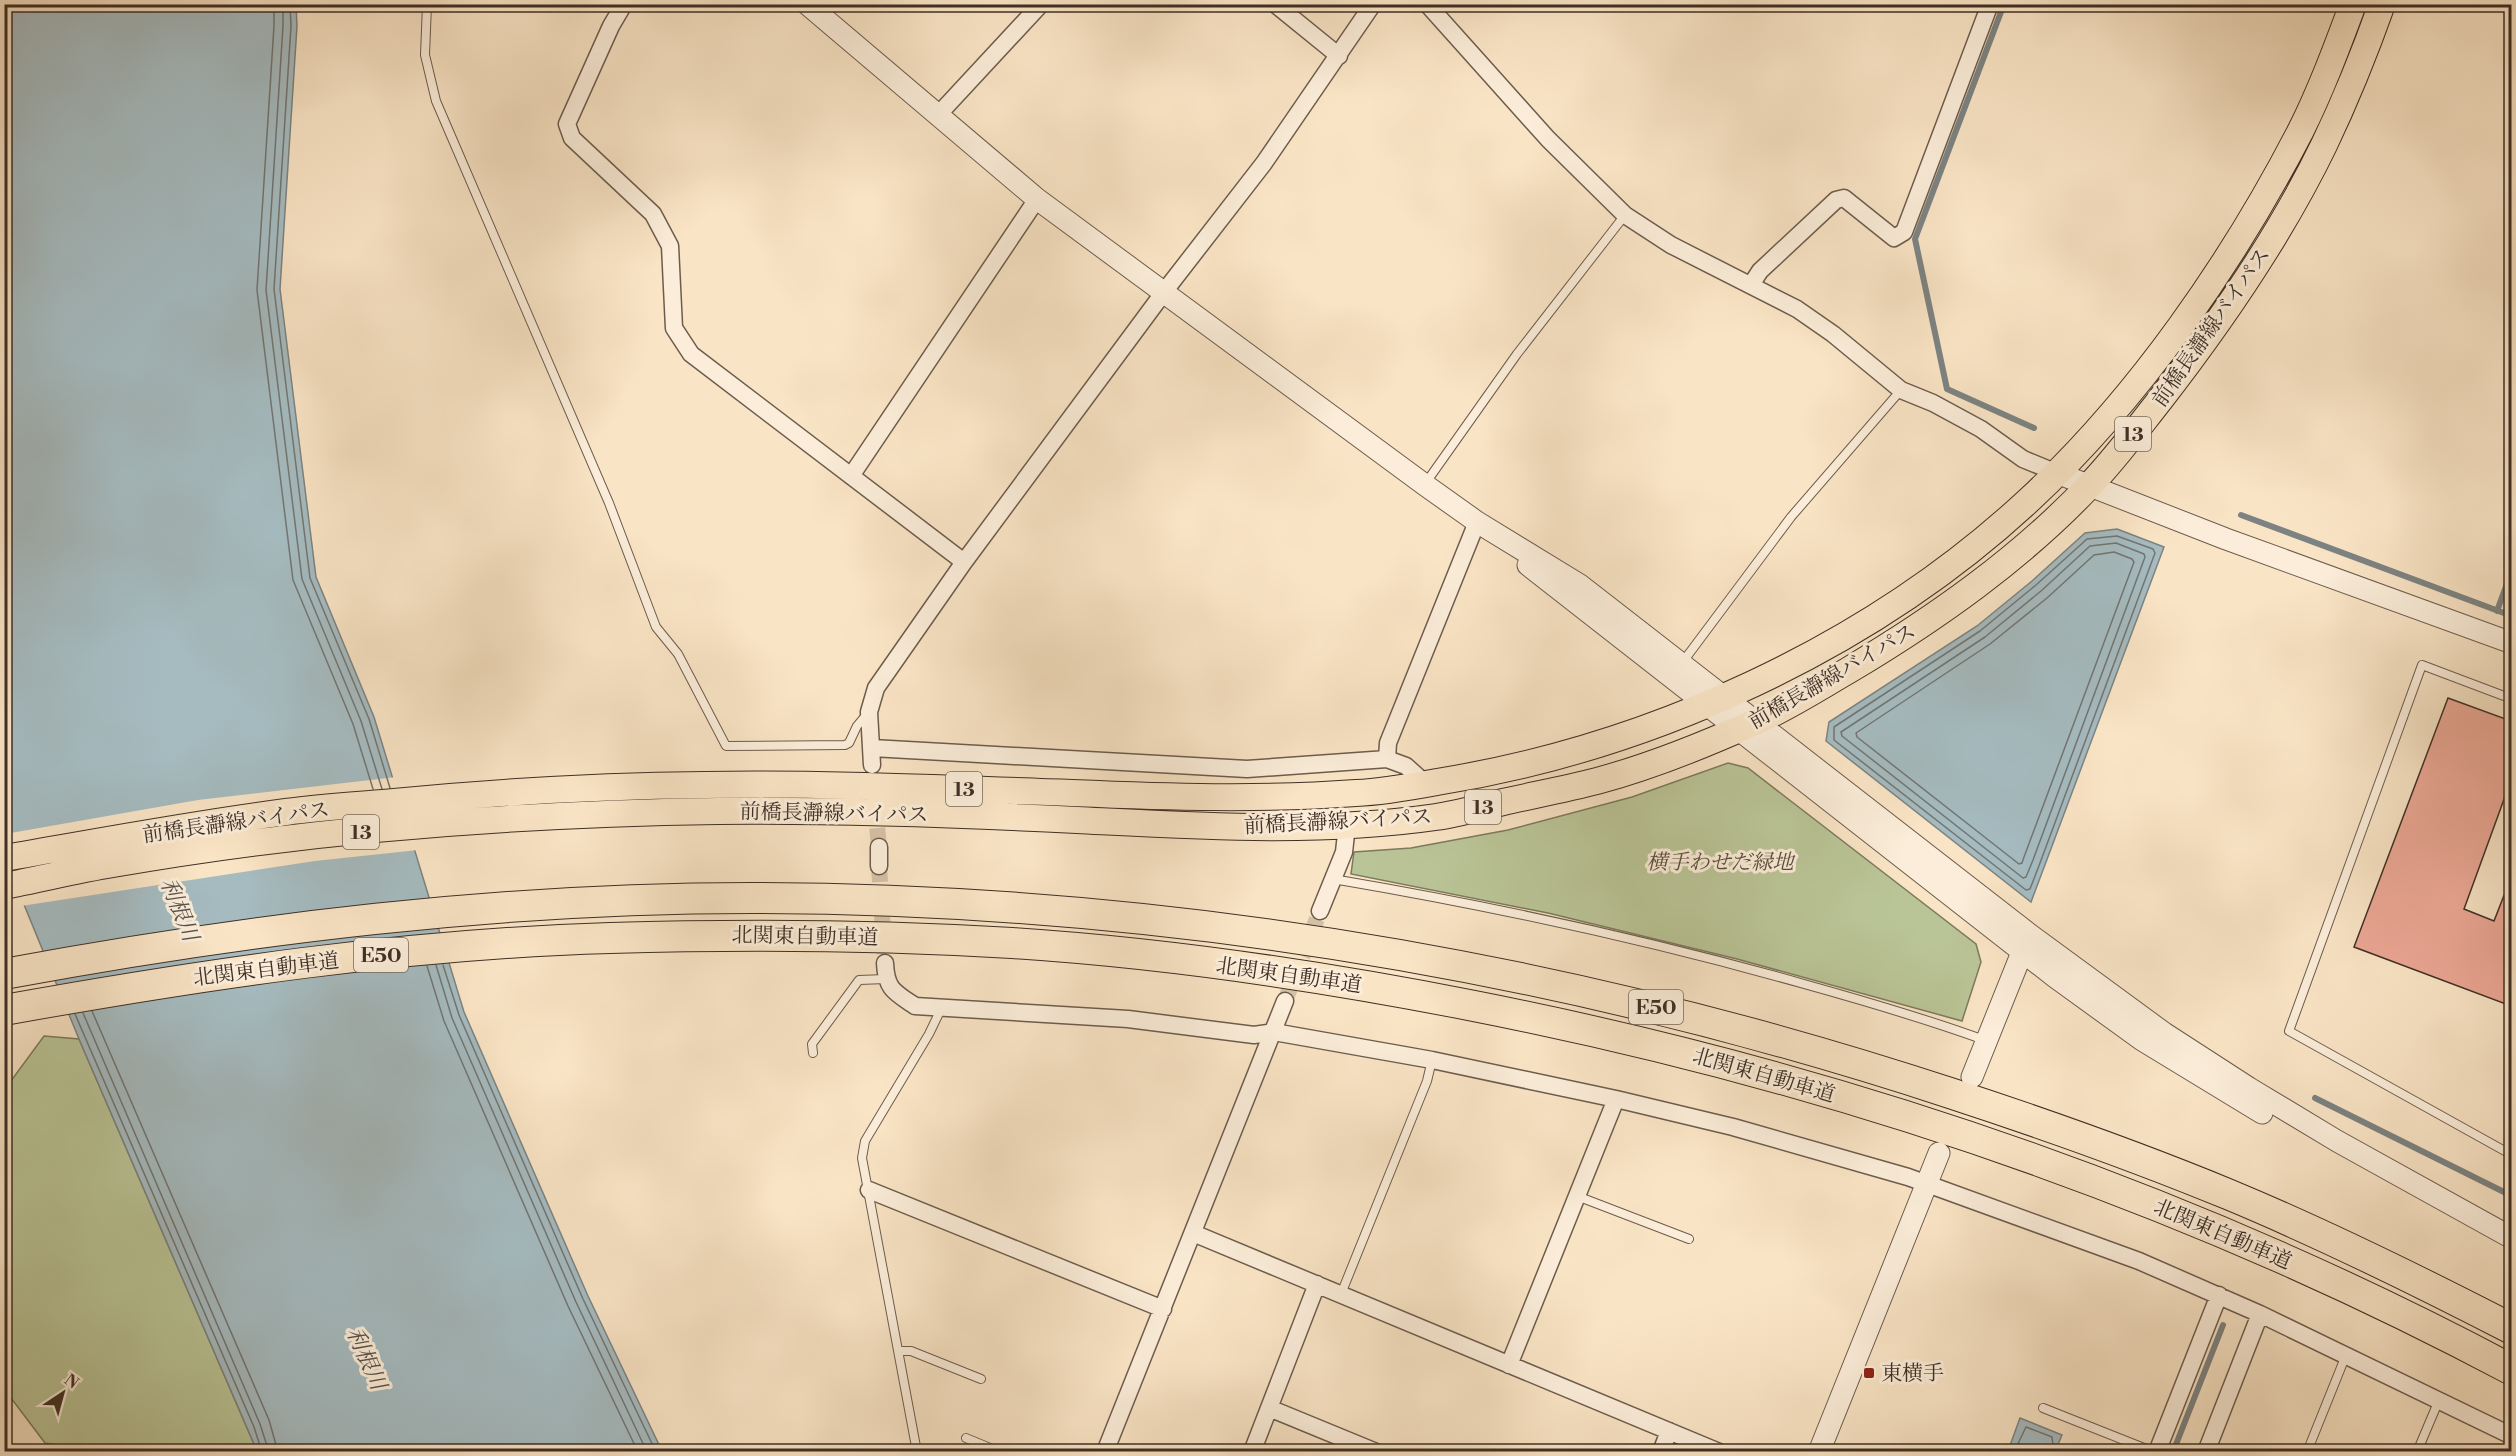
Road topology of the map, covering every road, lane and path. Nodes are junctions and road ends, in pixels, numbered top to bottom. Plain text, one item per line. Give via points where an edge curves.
1 (427, 4) edge
2 (624, 4) edge
3 (1041, 4) edge
4 (1275, 4) edge
5 (1373, 4) edge
6 (1428, 4) edge
7 (1990, 4) edge
8 (2353, 4) edge
9 (2382, 4) edge
10 (811, 6) edge
11 (1339, 56) junction
12 (938, 115) junction
13 (1037, 199) junction
14 (1625, 215) junction
15 (1751, 285) junction
16 (1164, 292) junction
17 (1901, 390) junction
18 (2057, 474) junction
19 (851, 476) junction
20 (1425, 485) junction
21 (2090, 485) junction
22 (1478, 522) junction
23 (964, 562) junction
24 (2511, 643) edge
25 (1682, 663) junction
26 (2511, 699) edge
27 (1715, 701) junction
28 (869, 712) junction
29 (1747, 726) junction
30 (872, 748) junction
31 (1387, 759) junction
32 (872, 765) dead end
33 (1426, 784) junction
34 (1347, 825) junction
35 (879, 848) tunnel mouth
36 (4, 858) edge
37 (879, 866) tunnel mouth
38 (1333, 879) junction
39 (4, 886) edge
40 (1320, 911) tunnel mouth
41 (2025, 943) junction
42 (886, 971) joint
43 (4, 974) edge
44 (1285, 1001) tunnel mouth
45 (943, 1007) junction
46 (4, 1010) edge
47 (1274, 1032) junction
48 (1986, 1041) junction
49 (813, 1053) dead end
50 (1432, 1060) junction
51 (1972, 1077) dead end
52 (1616, 1099) junction
53 (1939, 1154) dead end
54 (2511, 1155) edge
55 (1928, 1185) junction
56 (868, 1190) junction
57 (1578, 1196) junction
58 (1193, 1233) junction
59 (2511, 1238) edge
60 (1689, 1239) dead end
61 (1317, 1284) junction
62 (1341, 1293) junction
63 (2219, 1295) junction
64 (1163, 1309) junction
65 (2260, 1314) junction
66 (2511, 1329) edge
67 (898, 1351) junction
68 (2346, 1354) junction
69 (1509, 1365) junction
70 (2511, 1370) edge
71 (981, 1379) dead end
72 (2439, 1399) junction
73 (1269, 1408) junction
74 (2043, 1408) dead end
75 (1669, 1431) junction
76 (2511, 1436) edge
77 (966, 1438) dead end
78 (917, 1452) edge
79 (1000, 1452) edge
80 (1105, 1452) edge
81 (1252, 1452) edge
82 (1376, 1452) edge
83 (1661, 1452) edge
84 (1719, 1452) edge
85 (1819, 1452) edge
86 (2156, 1452) edge
87 (2206, 1452) edge
88 (2307, 1452) edge
89 (2417, 1452) edge

1 - 28 lane via 425,55 436,101 609,503 657,627 678,654 726,746 845,745
2 - 19 street via 567,124 573,138 653,214 670,246 674,328 691,354
3 - 12 street
4 - 11 street
5 - 11 street
6 - 14 street via 1548,139
7 - 15 street via 1904,232 1894,238 1844,198 1836,200 1760,271
8 - 18 main road, 前橋長瀞線バイパス / 13 via 2302,128 2235,244 2179,329
9 - 21 main road, 前橋長瀞線バイパス / 13 via 2325,143 2261,258 2203,345
10 - 12 street
11 - 16 street via 1264,163
12 - 13 street
13 - 16 street
13 - 19 street
14 - 15 street via 1671,245
14 - 20 lane via 1516,354
15 - 17 street via 1815,321
16 - 20 street
16 - 23 street
17 - 18 street via 1933,403 1981,429 2023,459
17 - 25 lane via 1791,517
18 - 21 street
18 - 27 main road, 前橋長瀞線バイパス / 13 via 1928,583 1816,650
19 - 23 street
20 - 22 street
21 - 24 street
21 - 29 main road, 前橋長瀞線バイパス / 13 via 2029,543 1961,597 1888,647
22 - 25 street via 1580,585
22 - 27 street via 1544,580
22 - 31 street via 1388,743
23 - 28 street via 876,688
25 - 27 street
26 - 54 lane via 2422,665 2289,1031
27 - 29 street
27 - 33 main road, 前橋長瀞線バイパス / 13 via 1580,750 1514,768
28 - 30 street
29 - 34 main road, 前橋長瀞線バイパス / 13 via 1602,780 1437,817
29 - 41 street
30 - 31 street via 1246,769
30 - 32 street
31 - 33 street via 1406,766
33 - 36 main road, 前橋長瀞線バイパス / 13 via 1361,793 1216,798 712,784 584,788 288,812
34 - 38 street via 1344,852
34 - 39 main road, 前橋長瀞線バイパス / 13 via 1218,827 965,815 722,811 583,815 294,838 113,864
35 - 37 street
38 - 40 street
38 - 48 lane via 1427,894 1712,958 1872,1003
41 - 48 street
41 - 59 street via 2142,1040 2223,1090 2334,1152
42 - 45 street via 894,992 915,1006
42 - 49 lane via 859,980 812,1044
43 - 66 highway, 北関東自動車道 / E50 via 307,925 605,902 748,898 915,902 1021,908 1269,934 1402,955 1665,1010 1883,1071 2125,1153 2327,1237
44 - 47 street
45 - 47 street via 1128,1019 1254,1035
45 - 56 lane via 865,1141 862,1158
46 - 70 highway, 北関東自動車道 / E50 via 162,982 312,962 603,938 901,938 1018,944 1263,970 1395,990 1656,1044 1875,1106 2037,1161 2226,1234 2437,1331
47 - 50 street
47 - 58 street
48 - 51 street
50 - 52 street
50 - 62 lane
52 - 55 street via 1733,1127
52 - 57 street
53 - 55 street
55 - 63 street via 2139,1261
55 - 85 street
56 - 64 street
56 - 67 lane
57 - 60 lane
57 - 69 street
58 - 61 street
58 - 64 street
61 - 62 street
61 - 73 street
62 - 69 street
63 - 65 street
63 - 86 street
64 - 80 street
65 - 68 street
65 - 87 street
67 - 71 lane via 911,1351
67 - 78 lane
68 - 72 street
68 - 88 lane
69 - 75 street
72 - 76 street
72 - 89 lane
73 - 81 street
73 - 82 street
74 - 86 lane
75 - 83 street
75 - 84 street
77 - 79 lane

